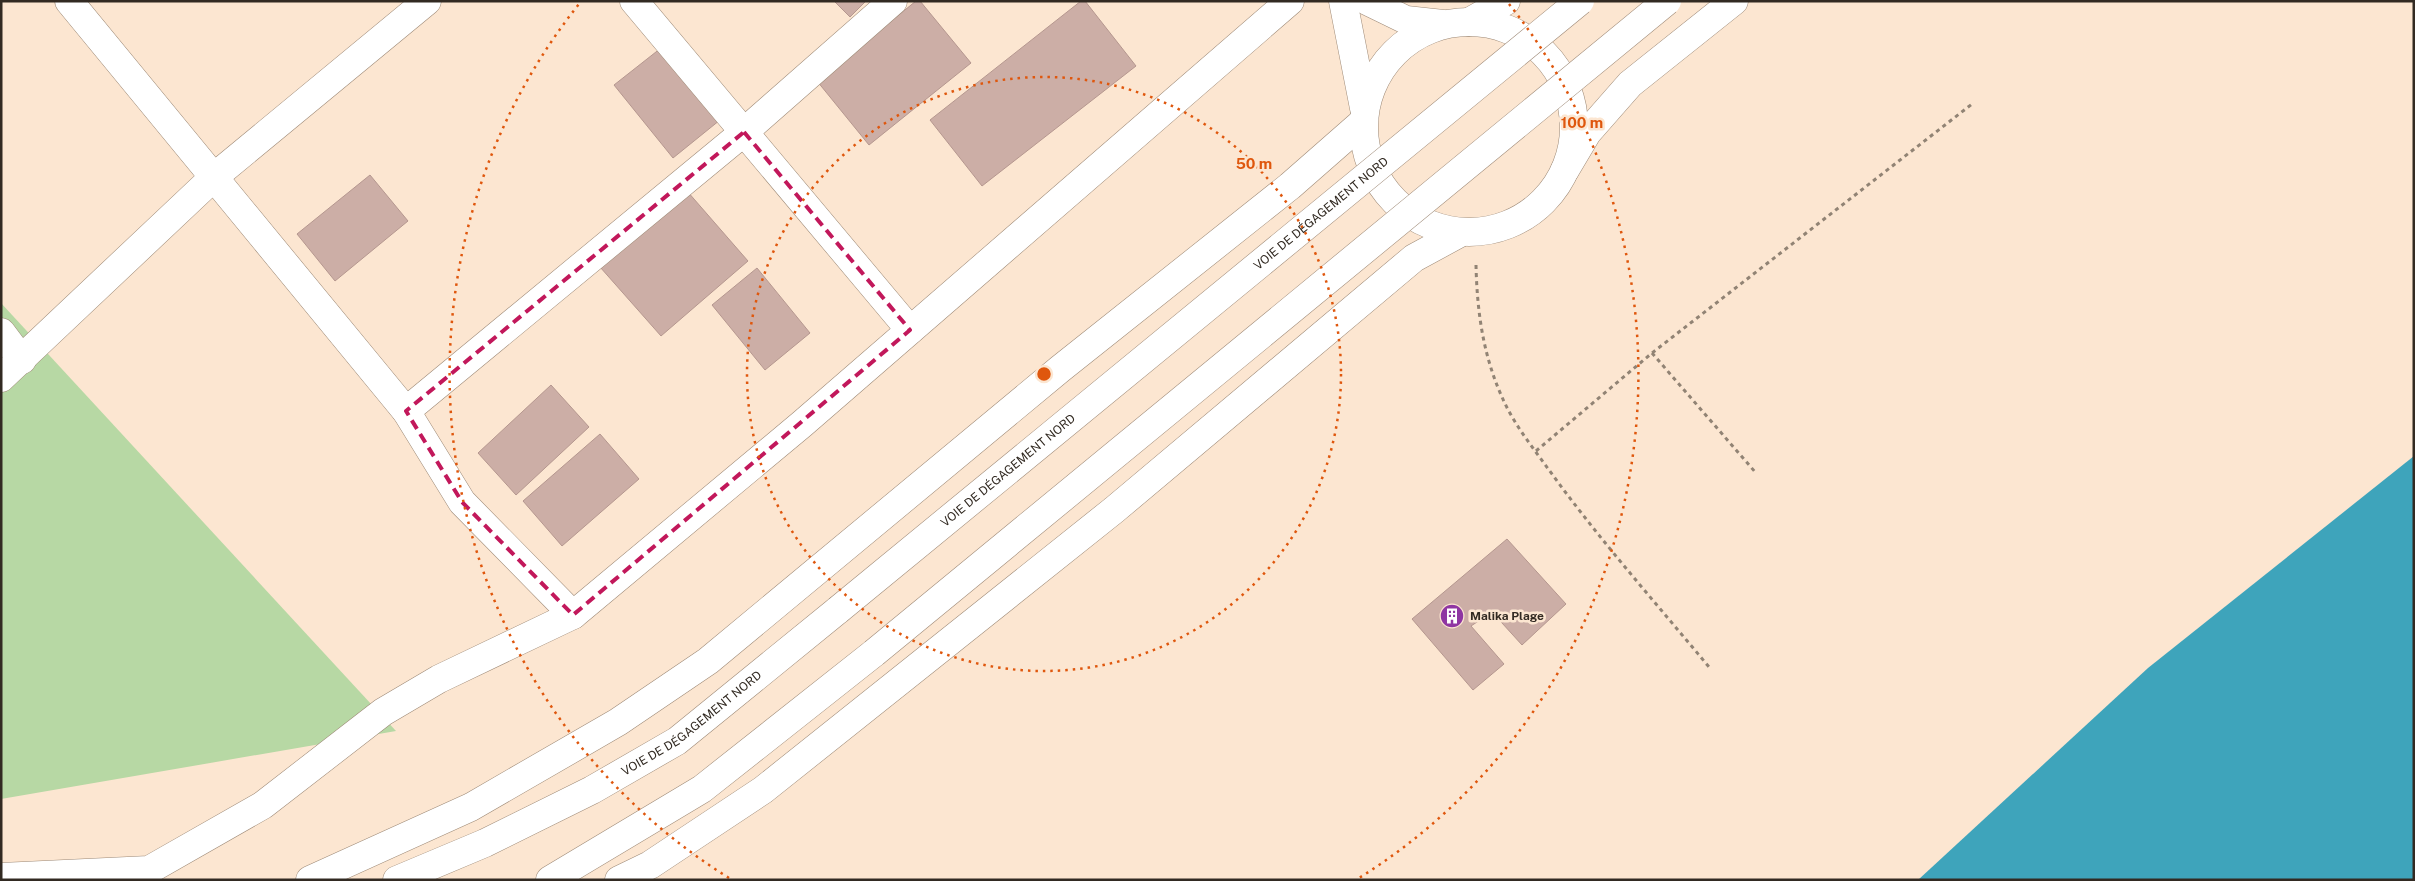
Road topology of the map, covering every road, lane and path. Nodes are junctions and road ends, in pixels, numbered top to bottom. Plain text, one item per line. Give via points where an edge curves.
1 (69, 1) edge
2 (634, 1) edge
3 (893, 1) edge
4 (1290, 1) edge
5 (1343, 1) edge
6 (1367, 1) edge
7 (1506, 1) edge
8 (1580, 1) edge
9 (1667, 1) edge
10 (1734, 1) edge
11 (417, 4) edge
12 (1457, 23) junction
13 (1972, 104) dead end
14 (1364, 115) junction
15 (744, 132) junction
16 (1565, 170) junction
17 (214, 177) junction
18 (1473, 232) junction
19 (910, 330) junction
20 (1, 332) edge
21 (1652, 353) junction
22 (22, 360) junction
23 (1, 378) edge
24 (406, 411) junction
25 (1536, 451) junction
26 (1756, 474) dead end
27 (573, 615) junction
28 (1709, 667) dead end
29 (1, 876) edge
30 (310, 880) edge
31 (397, 880) edge
32 (550, 880) edge
33 (619, 880) edge

1 - 17 main road
2 - 15 main road
3 - 15 main road
4 - 19 main road
5 - 14 main road
6 - 12 main road via 1406,20
7 - 12 main road
8 - 31 main road, VOIE DE DÉGAGEMENT NORD, bridge via 677,741 574,799 485,843
9 - 32 main road, bridge via 874,652 702,789
10 - 16 main road via 1630,84 1587,133
11 - 17 main road
12 - 14 main road via 1421,33 1400,46 1371,86
12 - 16 main road via 1494,25 1517,33 1539,48 1557,68 1569,92 1574,118 1573,145
13 - 21 path
14 - 18 main road via 1362,134 1367,159 1393,202 1412,217 1436,228
14 - 30 main road via 1290,186 1060,369 708,661 618,722 471,807
15 - 19 main road
15 - 24 main road
16 - 18 main road via 1551,193 1532,212 1510,224
17 - 22 main road
17 - 24 main road
18 - 25 path via 1477,303 1484,347 1502,399
18 - 33 main road via 1414,258 1114,510 763,790 650,865
19 - 27 main road
20 - 22 main road
21 - 25 path
21 - 26 path
22 - 23 main road
24 - 27 main road via 462,502
25 - 28 path via 1578,511
27 - 29 main road via 439,679 383,712 262,805 149,870

